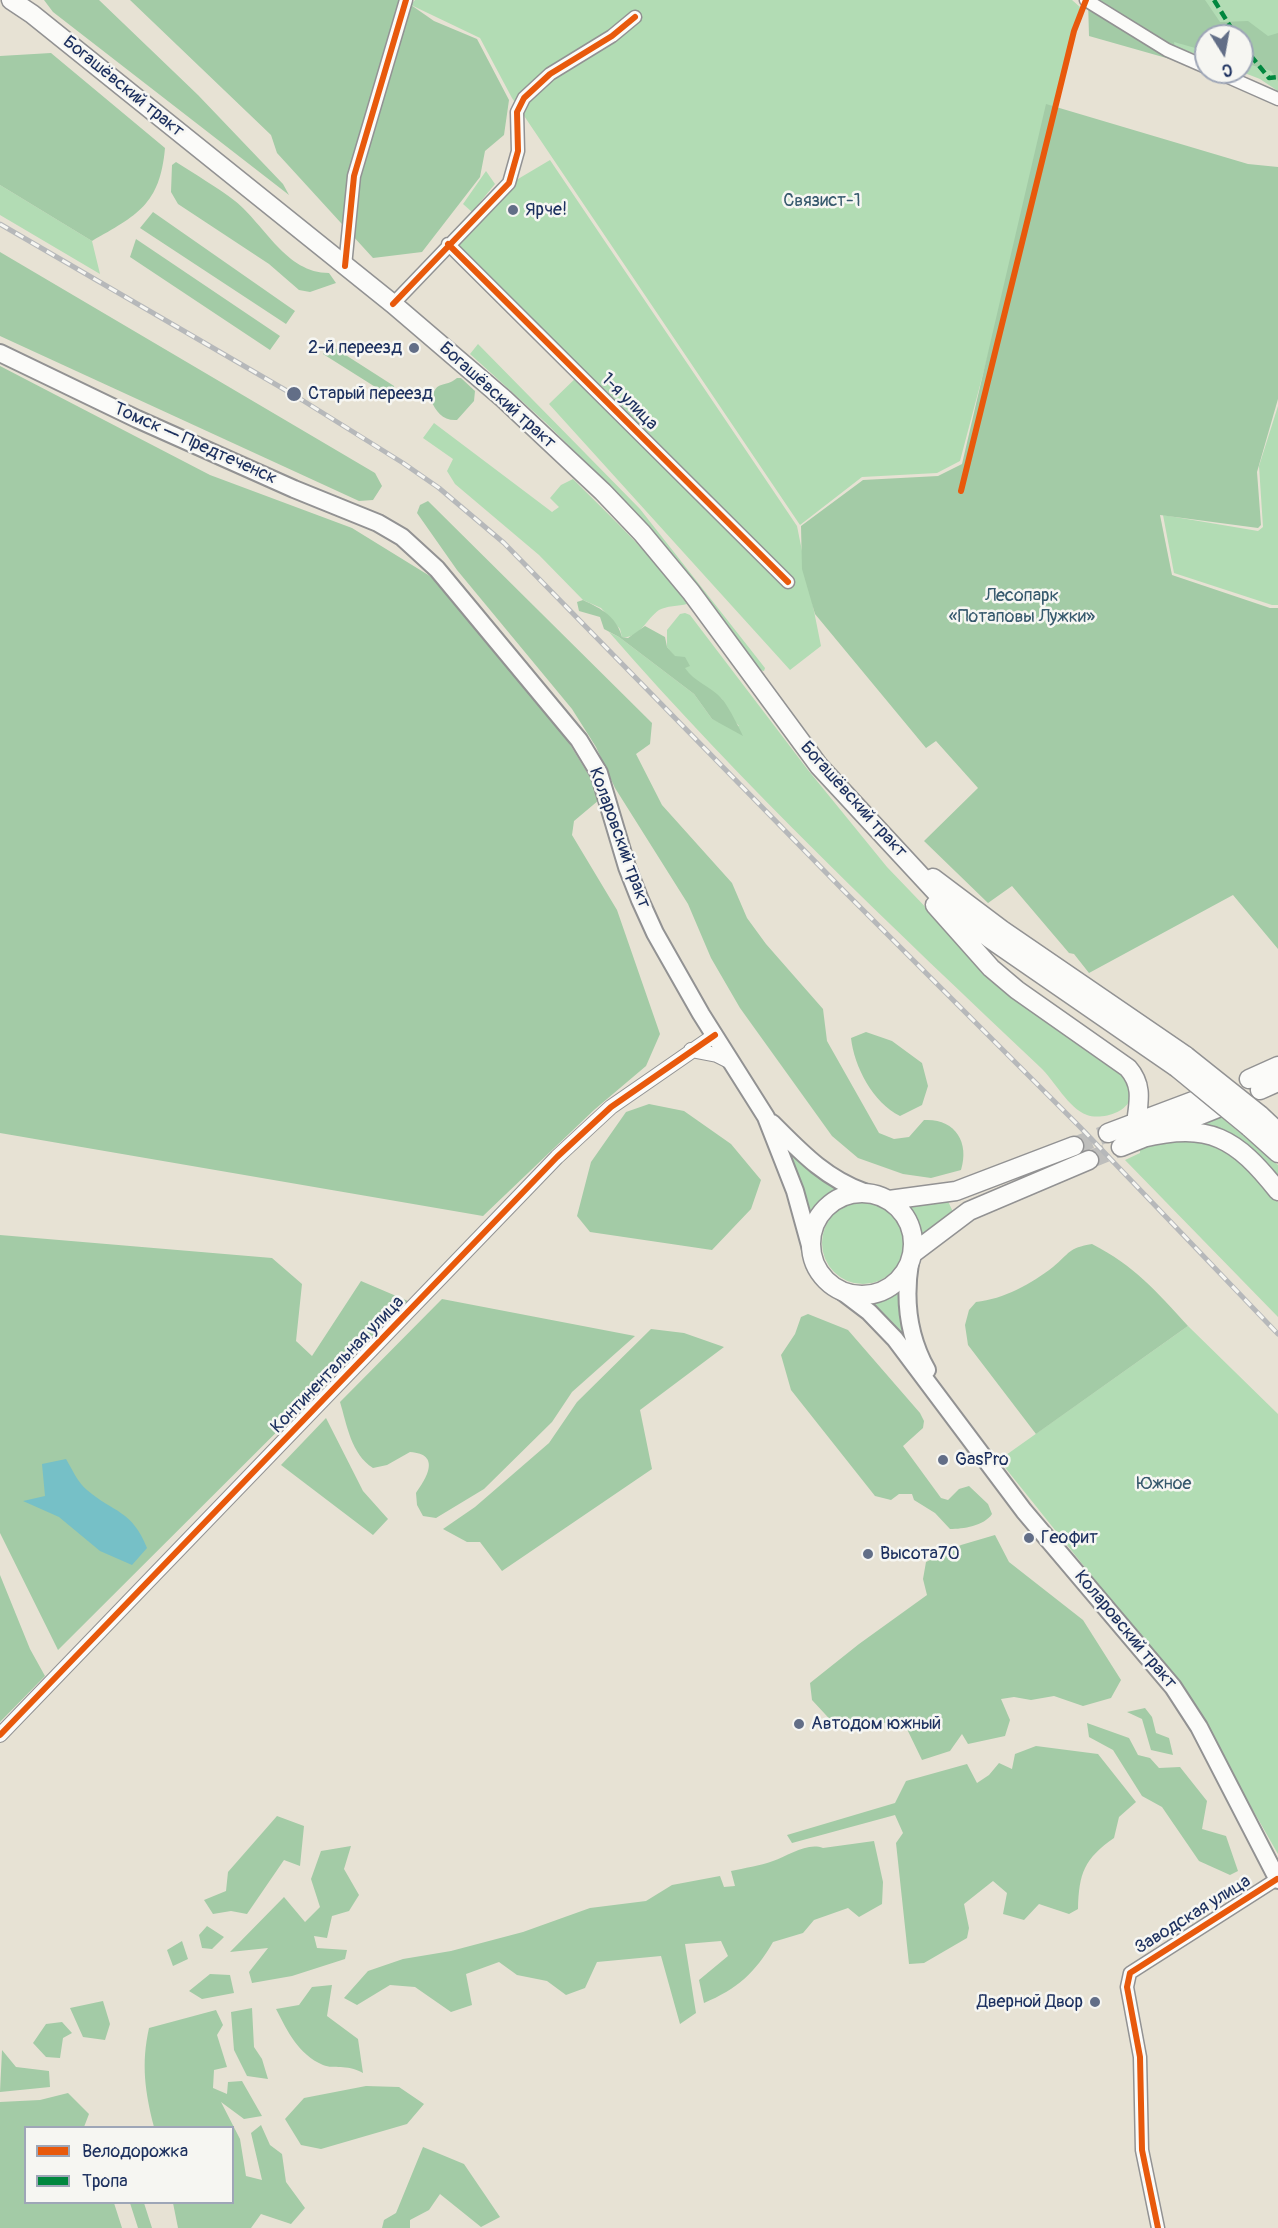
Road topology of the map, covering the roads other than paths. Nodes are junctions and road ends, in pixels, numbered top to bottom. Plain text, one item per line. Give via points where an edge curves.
1 (11, 0) edge
2 (406, 0) edge
3 (1086, 0) edge
4 (26, 7) edge
5 (635, 17) dead end
6 (1194, 62) edge
7 (1245, 84) edge
8 (1278, 99) edge
9 (448, 244) junction
10 (345, 266) junction
11 (393, 304) junction
12 (0, 352) edge
13 (392, 530) joint
14 (788, 582) dead end
15 (911, 864) junction
16 (701, 1014) junction
17 (714, 1035) junction
18 (691, 1050) junction
19 (732, 1062) junction
20 (1278, 1066) edge
21 (1278, 1082) edge
22 (1201, 1098) dead end
23 (1218, 1108) dead end
24 (766, 1117) junction
25 (1254, 1121) junction
26 (1139, 1130) junction
27 (1278, 1132) edge
28 (1108, 1133) tunnel mouth
29 (1074, 1146) tunnel mouth
30 (1121, 1147) tunnel mouth
31 (1278, 1153) edge
32 (1089, 1160) tunnel mouth
33 (1278, 1191) edge
34 (864, 1192) junction
35 (889, 1200) junction
36 (811, 1249) junction
37 (911, 1258) junction
38 (840, 1290) junction
39 (943, 1400) junction
40 (0, 1735) edge
41 (1278, 1880) edge
42 (1158, 2228) edge

1 - 4 main road, Богашёвский тракт
2 - 10 street via 354,176
3 - 6 street via 1167,50
4 - 10 main road, Богашёвский тракт
5 - 9 street via 550,74 524,98 517,112 518,151 509,183
7 - 8 street
9 - 11 street
9 - 14 street, 1-я улица
10 - 11 main road, Богашёвский тракт
11 - 15 main road, Богашёвский тракт via 504,399 630,519 692,592 819,766
12 - 13 main road, Томск — Предтеченск via 137,419
13 - 16 main road, Коларовский тракт via 437,569 589,755 605,787 640,900
15 - 25 main road, Богашёвский тракт, bridge via 1181,1061
15 - 26 main road via 930,899 991,968 1136,1076
16 - 17 main road, Коларовский тракт
16 - 18 street via 698,1040
17 - 18 street, Континентальная улица
17 - 19 main road, Коларовский тракт
18 - 19 street
18 - 40 street, Континентальная улица via 610,1107 557,1156
19 - 24 main road, Коларовский тракт
20 - 21 main road via 1254,1085
22 - 26 main road
23 - 26 main road
24 - 34 main road via 821,1171
24 - 36 main road via 791,1180
25 - 27 main road, Богашёвский тракт
25 - 31 main road, Богашёвский тракт
26 - 28 main road
26 - 30 main road
26 - 33 main road via 1220,1138 1255,1164
29 - 35 main road via 956,1191
32 - 37 main road via 969,1211
34 - 35 main road
34 - 36 main road via 846,1195 824,1209 812,1232
35 - 37 main road via 907,1219 913,1236
36 - 38 main road via 820,1273
37 - 38 main road via 900,1278 885,1290 858,1295
37 - 39 main road, Коларовский тракт via 906,1287 909,1319 923,1362
38 - 39 main road, Коларовский тракт via 881,1324
39 - 41 main road, Коларовский тракт via 1024,1511 1173,1687 1199,1727
41 - 42 street, Заводская улица via 1130,1973 1127,1987 1140,2057 1142,2150

